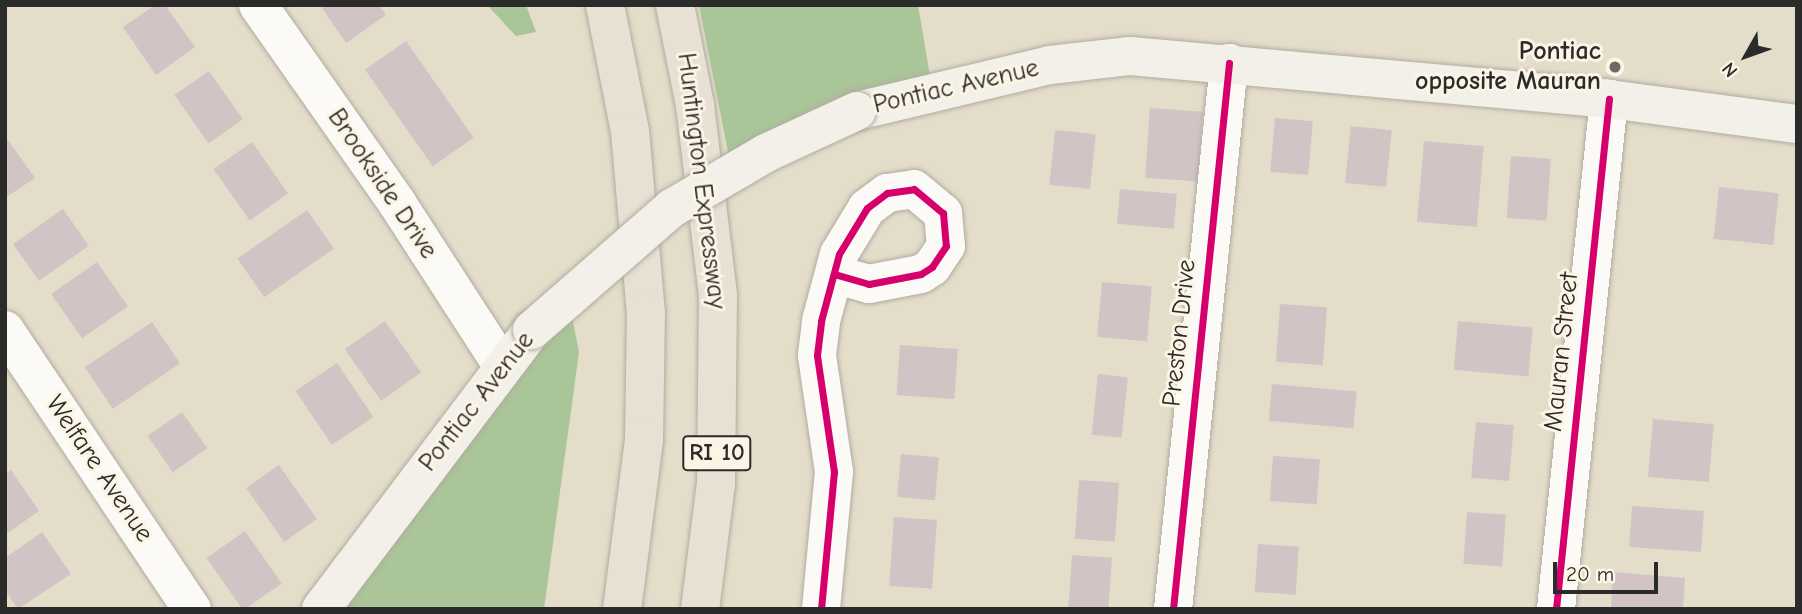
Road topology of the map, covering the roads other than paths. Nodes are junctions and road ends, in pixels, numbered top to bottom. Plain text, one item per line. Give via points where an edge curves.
1 (258, 5) edge
2 (605, 5) edge
3 (674, 5) edge
4 (1229, 62) junction
5 (1609, 99) junction
6 (1797, 124) edge
7 (837, 275) dead end
8 (5, 330) edge
9 (502, 365) junction
10 (192, 609) edge
11 (321, 609) edge
12 (622, 609) edge
13 (700, 609) edge
14 (821, 609) edge
15 (1173, 609) edge
16 (1556, 609) edge

1 - 9 street, Brookside Drive via 397,203
2 - 12 highway, RI 10 via 630,131 646,313 644,440
3 - 13 highway, Huntington Expressway / RI 10 via 695,105 718,295 716,483
4 - 5 main road, Pontiac Avenue
4 - 9 main road, Pontiac Avenue, bridge via 1130,56 1051,65 857,111 766,153 671,208 532,330
4 - 15 street, Preston Drive
5 - 6 main road, Pontiac Avenue
5 - 16 street, Mauran Street
7 - 14 street via 823,313 817,355 834,471
8 - 10 street, Welfare Avenue
9 - 11 main road, Pontiac Avenue

